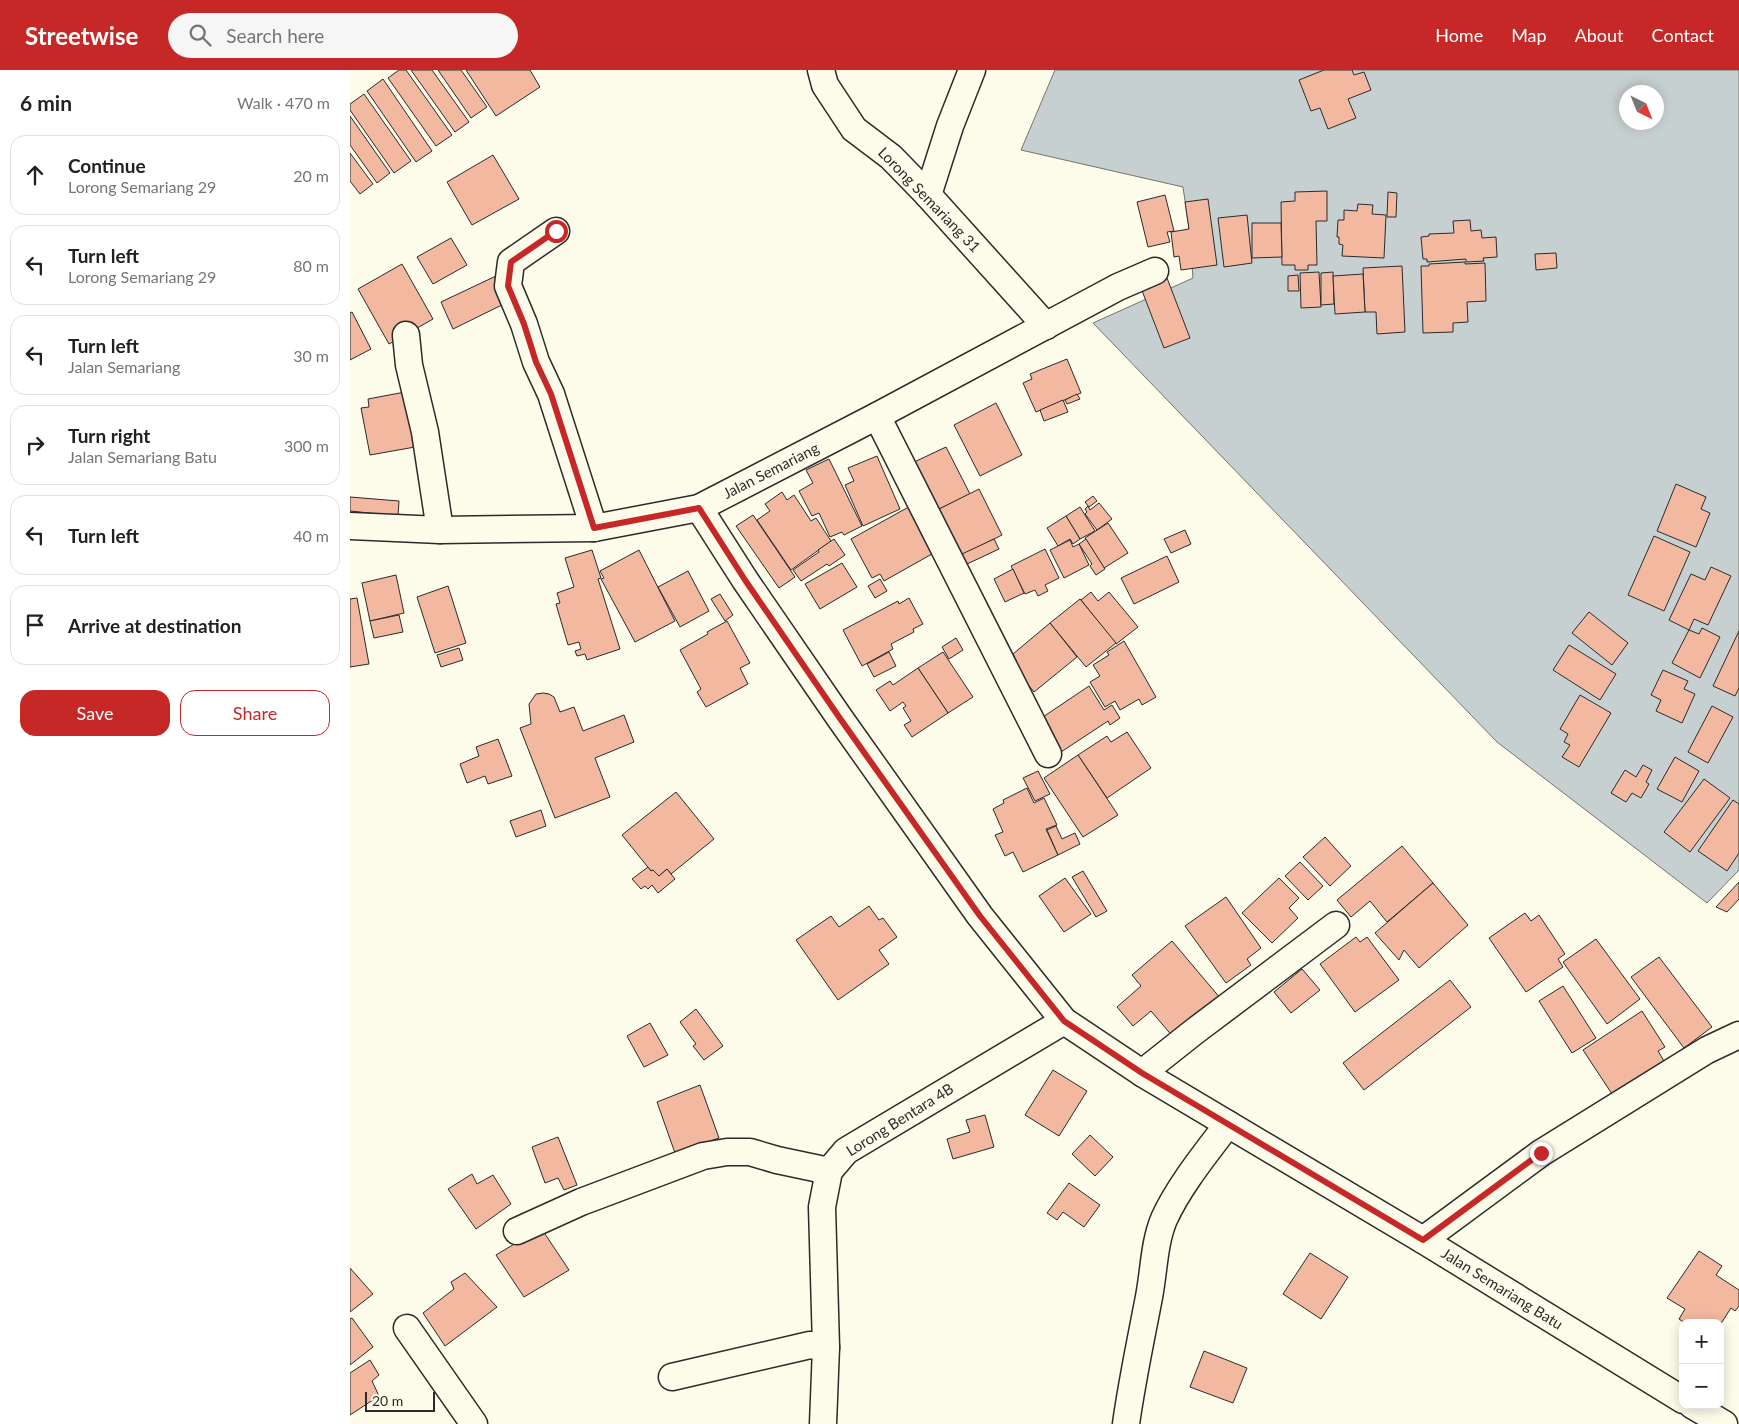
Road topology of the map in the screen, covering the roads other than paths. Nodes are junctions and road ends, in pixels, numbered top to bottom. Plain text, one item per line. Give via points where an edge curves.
1 (821, 70) edge
2 (972, 70) edge
3 (928, 195) junction
4 (556, 231) dead end
5 (1155, 271) dead end
6 (1046, 326) junction
7 (406, 335) dead end
8 (877, 416) junction
9 (699, 508) junction
10 (350, 526) edge
11 (594, 528) junction
12 (440, 530) junction
13 (1048, 754) dead end
14 (1336, 925) dead end
15 (1064, 1021) junction
16 (1739, 1036) edge
17 (1142, 1073) junction
18 (1228, 1124) junction
19 (829, 1171) junction
20 (518, 1231) dead end
21 (1423, 1240) junction
22 (407, 1328) dead end
23 (826, 1347) junction
24 (672, 1377) dead end
25 (1679, 1398) edge
26 (1699, 1409) edge
27 (474, 1424) edge
28 (823, 1424) edge
29 (1126, 1424) edge
30 (1724, 1424) edge

1 - 3 street, Lorong Semariang 31 via 825,85 854,129 891,157
2 - 3 street
3 - 6 street, Lorong Semariang 31
4 - 11 street via 511,262 508,286 551,394
5 - 6 street, Jalan Semariang
6 - 8 street, Jalan Semariang
7 - 12 street via 408,365 425,432
8 - 9 street, Jalan Semariang
8 - 13 street
9 - 11 street, Jalan Semariang
9 - 15 street, Jalan Semariang Batu via 839,717 974,908
10 - 12 street, Jalan Semariang
11 - 12 street, Jalan Semariang
14 - 17 street
15 - 17 street, Jalan Semariang Batu
15 - 19 street, Lorong Bentara 4B via 846,1150
16 - 21 street via 1706,1050 1541,1153
17 - 18 street, Jalan Semariang Batu
18 - 21 street, Jalan Semariang Batu
18 - 29 street via 1183,1186 1164,1219
19 - 20 street via 750,1152 703,1156 581,1202
19 - 23 street, Lorong Bentara 4B via 822,1207
21 - 25 street, Jalan Semariang Batu
22 - 27 street
23 - 24 street via 810,1345
23 - 28 street, Lorong Bentara 4B
26 - 30 street

